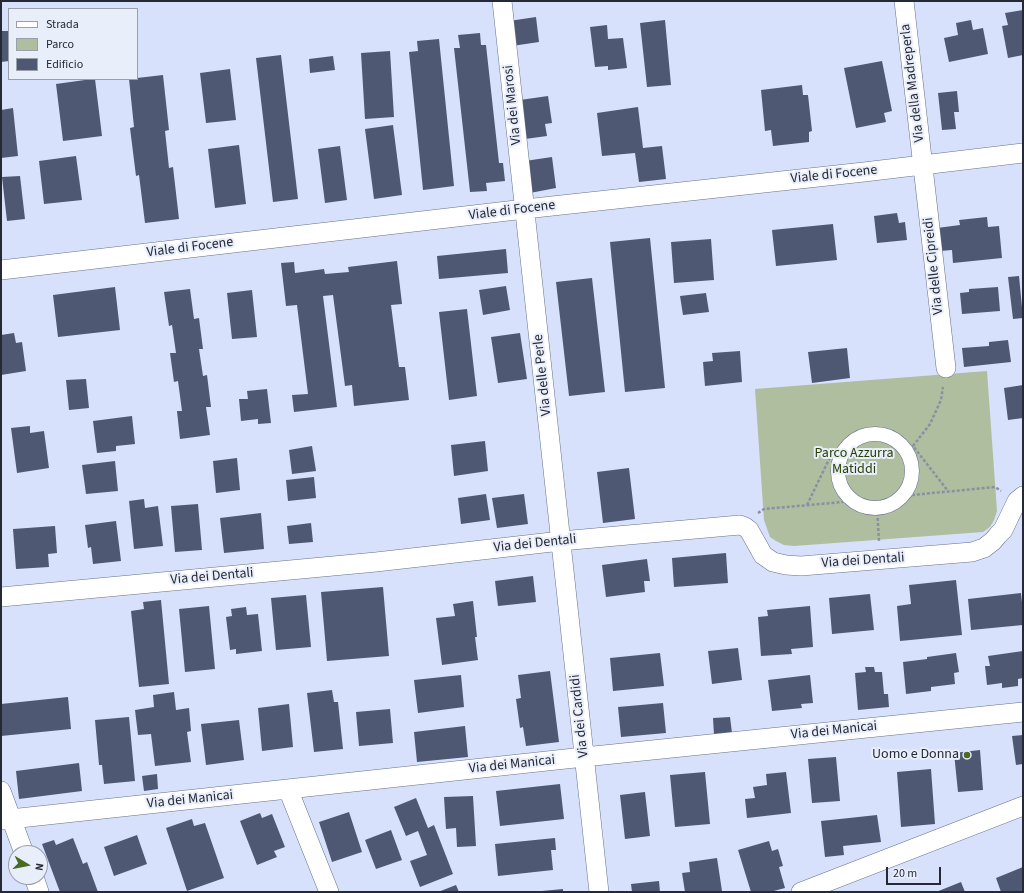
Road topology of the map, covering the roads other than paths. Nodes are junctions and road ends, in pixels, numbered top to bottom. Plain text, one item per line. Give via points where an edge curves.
1 (502, 1) edge
2 (904, 1) edge
3 (1023, 153) edge
4 (923, 165) junction
5 (525, 209) junction
6 (1, 270) edge
7 (946, 368) road end
8 (1020, 498) edge
9 (877, 508) joint
10 (561, 541) junction
11 (1, 597) edge
12 (1023, 712) edge
13 (584, 757) junction
14 (288, 790) junction
15 (1, 791) edge
16 (1023, 806) edge
17 (6, 819) edge
18 (20, 845) edge
19 (328, 892) edge
20 (599, 892) edge
21 (801, 892) edge

1 - 5 street, Via dei Marosi
2 - 4 street, Via della Madreperla
3 - 4 street, Viale di Focene
4 - 5 street, Viale di Focene
4 - 7 street, Via delle Cipreidi
5 - 6 street, Viale di Focene
5 - 10 street, Via delle Perle
8 - 10 street, Via dei Dentali via 998,535 989,545 972,552 801,566 786,565 773,562 763,555 747,528 740,525
9 - 9 street via 895,502 902,496 908,488 912,474 909,448 882,434 862,436 853,441 841,456 839,466 840,481 847,494 861,505
10 - 11 street, Via dei Dentali via 368,563
10 - 13 street, Via dei Cardidi
12 - 13 street, Via dei Manicai
13 - 14 street, Via dei Manicai
13 - 20 street, Via dei Cardidi
14 - 17 street, Via dei Manicai
14 - 19 street
15 - 17 street
16 - 21 street
17 - 18 street

